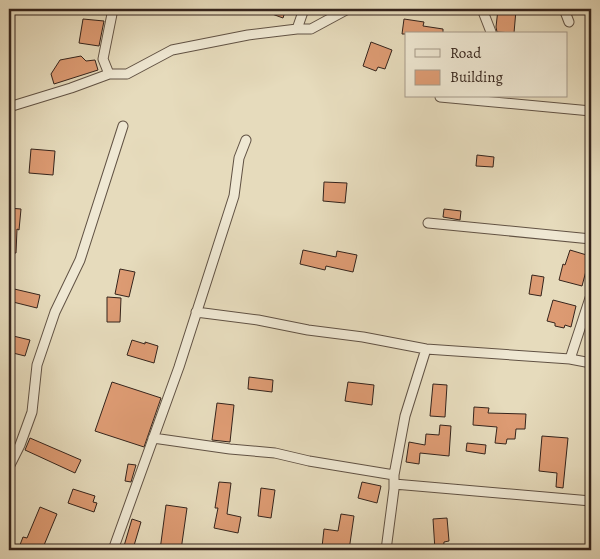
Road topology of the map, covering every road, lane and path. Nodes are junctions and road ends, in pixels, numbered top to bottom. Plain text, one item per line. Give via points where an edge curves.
1 (113, 9) edge
2 (304, 9) edge
3 (348, 9) edge
4 (482, 9) edge
5 (564, 9) edge
6 (569, 22) dead end
7 (296, 29) junction
8 (491, 32) dead end
9 (109, 74) junction
10 (451, 98) edge
11 (9, 110) edge
12 (591, 111) edge
13 (123, 126) dead end
14 (246, 140) dead end
15 (428, 223) dead end
16 (591, 239) edge
17 (591, 295) edge
18 (196, 312) junction
19 (426, 349) junction
20 (570, 359) junction
21 (591, 363) edge
22 (153, 438) junction
23 (9, 467) edge
24 (394, 480) junction
25 (591, 501) edge
26 (113, 550) edge
27 (386, 550) edge

1 - 9 street via 103,59
2 - 7 street
3 - 7 street via 312,29
4 - 8 street
5 - 6 street
7 - 9 street via 172,50 127,74
9 - 11 street
10 - 12 street
13 - 23 street via 80,260 55,312 37,365 32,412
14 - 18 street via 239,158 234,196
15 - 16 street
17 - 20 street
18 - 19 street
18 - 22 street
19 - 20 street
19 - 24 street via 405,416
20 - 21 street
22 - 24 street via 275,453
22 - 26 street
24 - 25 street
24 - 27 street

